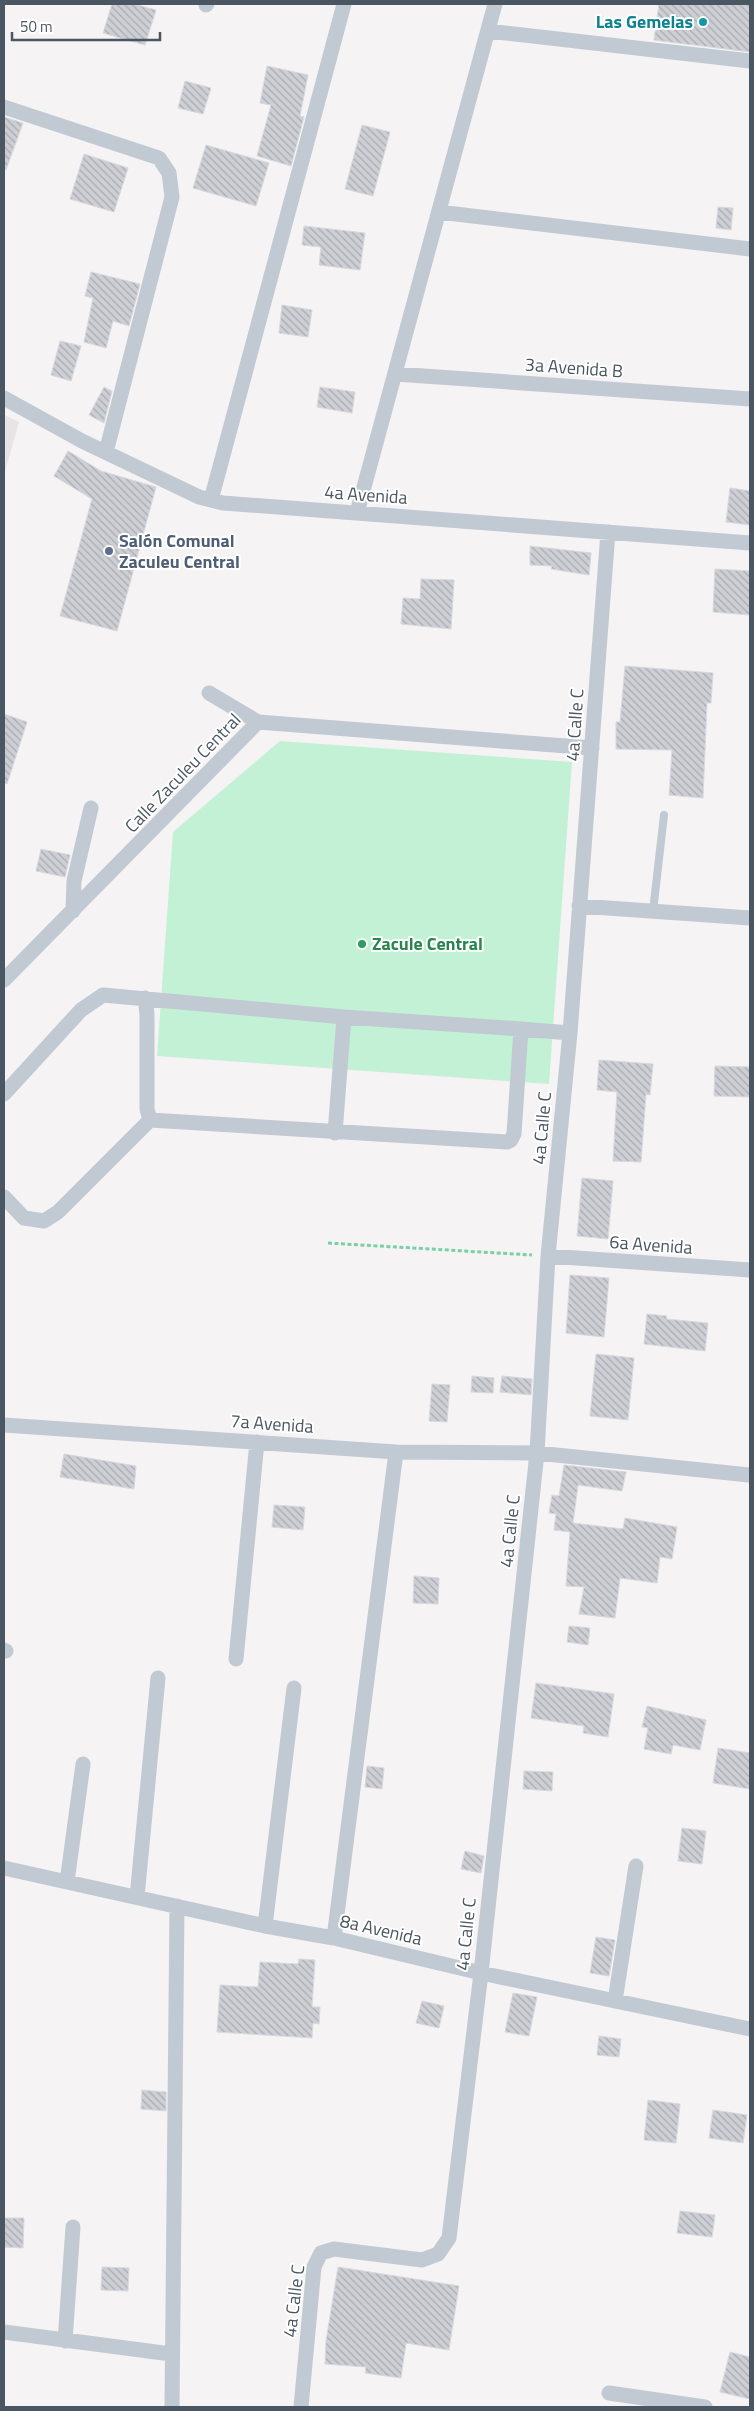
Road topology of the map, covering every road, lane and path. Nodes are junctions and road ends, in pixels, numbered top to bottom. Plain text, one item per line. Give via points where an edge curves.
1 (344, 4) edge
2 (495, 4) edge
3 (488, 31) junction
4 (750, 61) edge
5 (4, 107) edge
6 (439, 212) junction
7 (750, 249) edge
8 (395, 374) junction
9 (4, 398) edge
10 (750, 399) edge
11 (106, 452) junction
12 (211, 500) junction
13 (357, 513) junction
14 (608, 532) junction
15 (750, 543) edge
16 (210, 693) dead end
17 (258, 722) junction
18 (592, 748) junction
19 (91, 808) dead end
20 (664, 815) dead end
21 (579, 906) junction
22 (73, 911) junction
23 (653, 911) junction
24 (750, 918) edge
25 (4, 980) edge
26 (145, 998) junction
27 (344, 1017) junction
28 (521, 1029) junction
29 (570, 1033) junction
30 (4, 1094) edge
31 (150, 1120) junction
32 (335, 1133) junction
33 (4, 1197) edge
34 (328, 1243) dead end
35 (548, 1256) junction
36 (750, 1270) edge
37 (4, 1425) edge
38 (257, 1442) junction
39 (396, 1452) junction
40 (537, 1453) junction
41 (748, 1475) dead end
42 (236, 1659) dead end
43 (158, 1678) dead end
44 (294, 1688) dead end
45 (83, 1764) dead end
46 (636, 1866) dead end
47 (4, 1868) edge
48 (67, 1882) junction
49 (137, 1897) junction
50 (177, 1906) junction
51 (265, 1926) junction
52 (334, 1938) junction
53 (481, 1973) junction
54 (615, 2001) junction
55 (750, 2029) edge
56 (73, 2227) dead end
57 (4, 2332) edge
58 (66, 2341) junction
59 (171, 2354) junction
60 (609, 2393) dead end
61 (172, 2407) edge
62 (301, 2407) edge
63 (705, 2407) edge

1 - 12 street
2 - 3 street
3 - 4 street
3 - 6 street
5 - 11 street via 159,158 168,173 172,197
6 - 7 street
6 - 8 street
8 - 10 street, 3a Avenida B
8 - 13 street
9 - 11 street, 4a Avenida
11 - 12 street, 4a Avenida
12 - 13 street, 4a Avenida
13 - 14 street, 4a Avenida
14 - 15 street, 4a Avenida
14 - 18 street, 4a Calle C
16 - 17 street
17 - 18 street, Calle Zaculeu Central
17 - 22 street, Calle Zaculeu Central
18 - 21 street, 4a Calle C
19 - 22 street via 74,882
20 - 23 lane
21 - 23 street
21 - 29 street, 4a Calle C
22 - 25 street, Calle Zaculeu Central
23 - 24 street
26 - 27 street
26 - 30 street via 103,995 81,1010
26 - 31 street via 148,1014 147,1109
27 - 28 street
27 - 32 street
28 - 29 street
28 - 32 street via 511,1140 497,1142
29 - 35 street, 4a Calle C
31 - 32 street
31 - 33 street via 58,1212 44,1221 24,1218
34 - 35 path
35 - 36 street, 6a Avenida
35 - 40 street, 4a Calle C
37 - 38 street, 7a Avenida
38 - 39 street, 7a Avenida
38 - 42 street
39 - 40 street, 7a Avenida
39 - 52 street
40 - 41 street, 7a Avenida
40 - 53 street, 4a Calle C
43 - 49 street
44 - 51 street
45 - 48 street
46 - 54 street
47 - 48 street, 8a Avenida
48 - 49 street, 8a Avenida
49 - 50 street, 8a Avenida
50 - 51 street, 8a Avenida
50 - 59 street
51 - 52 street, 8a Avenida
52 - 53 street, 8a Avenida
53 - 54 street, 8a Avenida
53 - 62 street, 4a Calle C via 448,2238 438,2254 422,2260 334,2249 320,2253 314,2267
54 - 55 street, 8a Avenida
56 - 58 street
57 - 58 street
58 - 59 street
59 - 61 street
60 - 63 street

